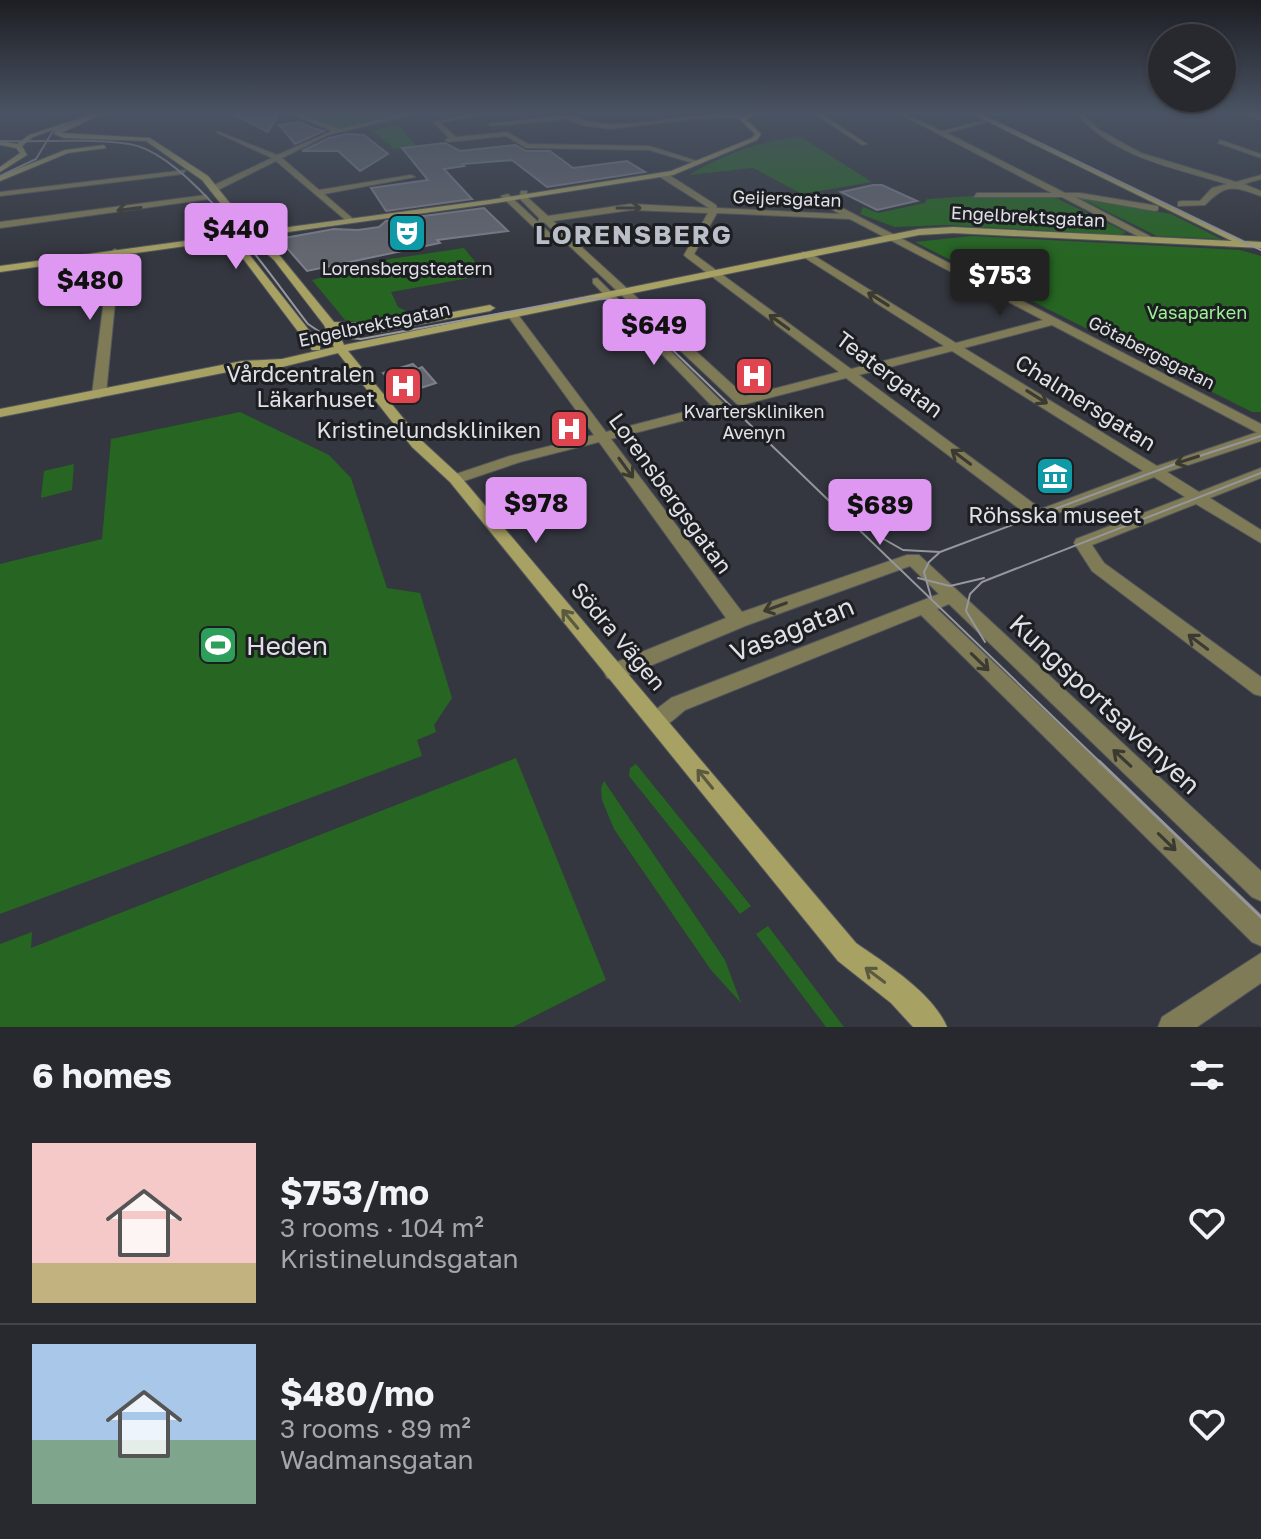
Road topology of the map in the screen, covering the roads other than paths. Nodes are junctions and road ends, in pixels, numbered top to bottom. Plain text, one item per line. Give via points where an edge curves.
1 (19, 160) edge
2 (47, 160) edge
3 (165, 160) edge
4 (177, 160) edge
5 (270, 160) edge
6 (279, 160) edge
7 (689, 160) edge
8 (701, 160) edge
9 (994, 160) edge
10 (1077, 160) edge
11 (1082, 160) edge
12 (1159, 160) edge
13 (696, 162) junction
14 (0, 171) edge
15 (183, 172) junction
16 (663, 175) junction
17 (411, 177) dead end
18 (1261, 177) edge
19 (0, 179) edge
20 (1233, 184) junction
21 (211, 186) junction
22 (316, 193) junction
23 (0, 194) edge
24 (1261, 194) edge
25 (523, 195) junction
26 (977, 195) dead end
27 (1063, 195) junction
28 (814, 197) dead end
29 (507, 198) junction
30 (1181, 204) junction
31 (1155, 208) dead end
32 (714, 211) junction
33 (345, 217) junction
34 (851, 217) junction
35 (546, 219) junction
36 (531, 221) junction
37 (0, 225) edge
38 (252, 234) junction
39 (230, 236) junction
40 (892, 236) junction
41 (1152, 240) junction
42 (1249, 245) junction
43 (1261, 246) edge
44 (805, 254) junction
45 (114, 256) junction
46 (0, 269) edge
47 (712, 273) junction
48 (621, 288) junction
49 (605, 291) junction
50 (512, 314) junction
51 (1054, 321) junction
52 (399, 324) junction
53 (330, 325) junction
54 (338, 344) junction
55 (316, 347) junction
56 (954, 347) junction
57 (242, 365) junction
58 (849, 374) junction
59 (99, 394) junction
60 (0, 413) edge
61 (1261, 429) edge
62 (1261, 436) edge
63 (603, 437) junction
64 (1156, 470) junction
65 (1261, 473) edge
66 (455, 479) junction
67 (1198, 498) junction
68 (1261, 537) edge
69 (913, 559) joint
70 (951, 596) junction
71 (924, 607) junction
72 (738, 621) junction
73 (614, 672) junction
74 (1261, 688) edge
75 (657, 720) junction
76 (1261, 888) edge
77 (1261, 933) edge
78 (1261, 967) edge
79 (933, 1027) edge
80 (1172, 1027) edge

1 - 14 street
2 - 19 street
3 - 15 street
4 - 21 street, Södra Vägen
5 - 21 street
6 - 22 street
7 - 13 street
8 - 13 street
9 - 27 street
10 - 42 street
11 - 30 street
12 - 20 street
13 - 16 street
15 - 23 street
15 -> 37 street via 206,197
16 - 25 street
16 - 32 street
17 - 22 street
18 - 20 street
20 - 24 street
20 - 30 street via 1215,190 1202,203
21 - 38 street, Södra Vägen
22 - 33 street
25 - 29 street
25 - 35 street
26 - 27 street
27 - 31 street
27 - 41 street
28 - 34 street, Götabergsgatan
29 - 33 street
29 - 36 street
30 - 43 street
32 - 34 street, Geijersgatan
35 -> 32 street, Geijersgatan via 617,208
32 - 47 street, Teatergatan via 689,255
33 - 38 street
34 - 40 street, Götabergsgatan
35 - 36 street, Geijersgatan
35 - 48 street
36 - 49 street
38 - 39 street
38 - 53 street, Södra Vägen
39 - 45 street
39 - 55 street
40 - 41 street, Engelbrektsgatan via 953,230
40 - 44 street, Engelbrektsgatan
40 - 51 street, Götabergsgatan
41 - 42 street, Engelbrektsgatan
42 - 43 street, Engelbrektsgatan
44 - 47 street, Engelbrektsgatan
56 -> 44 street, Chalmersgatan
45 - 46 street
45 - 59 street
47 - 48 street, Engelbrektsgatan
58 -> 47 street, Teatergatan
48 - 49 street, Engelbrektsgatan
48 - 58 street via 742,401
49 - 50 street, Engelbrektsgatan
49 - 52 street, Engelbrektsgatan
49 - 63 street via 720,407
50 - 54 street, Engelbrektsgatan
50 - 63 street, Lorensbergsgatan
51 - 56 street
51 - 61 street, Götabergsgatan
52 - 53 street, Engelbrektsgatan
52 - 54 street, Engelbrektsgatan
53 - 54 street, Södra Vägen
54 - 55 street, Engelbrektsgatan
54 - 57 street, Engelbrektsgatan via 282,363
54 - 66 street, Södra Vägen via 417,444
55 - 57 street, Engelbrektsgatan
56 - 58 street
56 -> 64 street, Chalmersgatan
57 - 59 street, Engelbrektsgatan
64 -> 58 street, Teatergatan via 1039,515
59 - 60 street, Engelbrektsgatan
62 -> 64 street
63 - 66 street
63 -> 72 street, Lorensbergsgatan
64 - 67 street, Chalmersgatan
65 - 67 street
73 -> 66 street, Södra Vägen
67 - 68 street, Chalmersgatan
74 -> 67 street via 1098,567 1082,543
69 - 70 street, Kungsportsavenyen
69 -> 72 street, Vasagatan
70 - 71 street, Vasagatan
76 -> 70 street, Kungsportsavenyen
71 - 75 street, Vasagatan via 678,704
71 -> 77 street
72 - 73 street, Vasagatan
73 - 75 street, Södra Vägen
79 -> 75 street, Södra Vägen via 901,993 847,952
78 - 80 street

